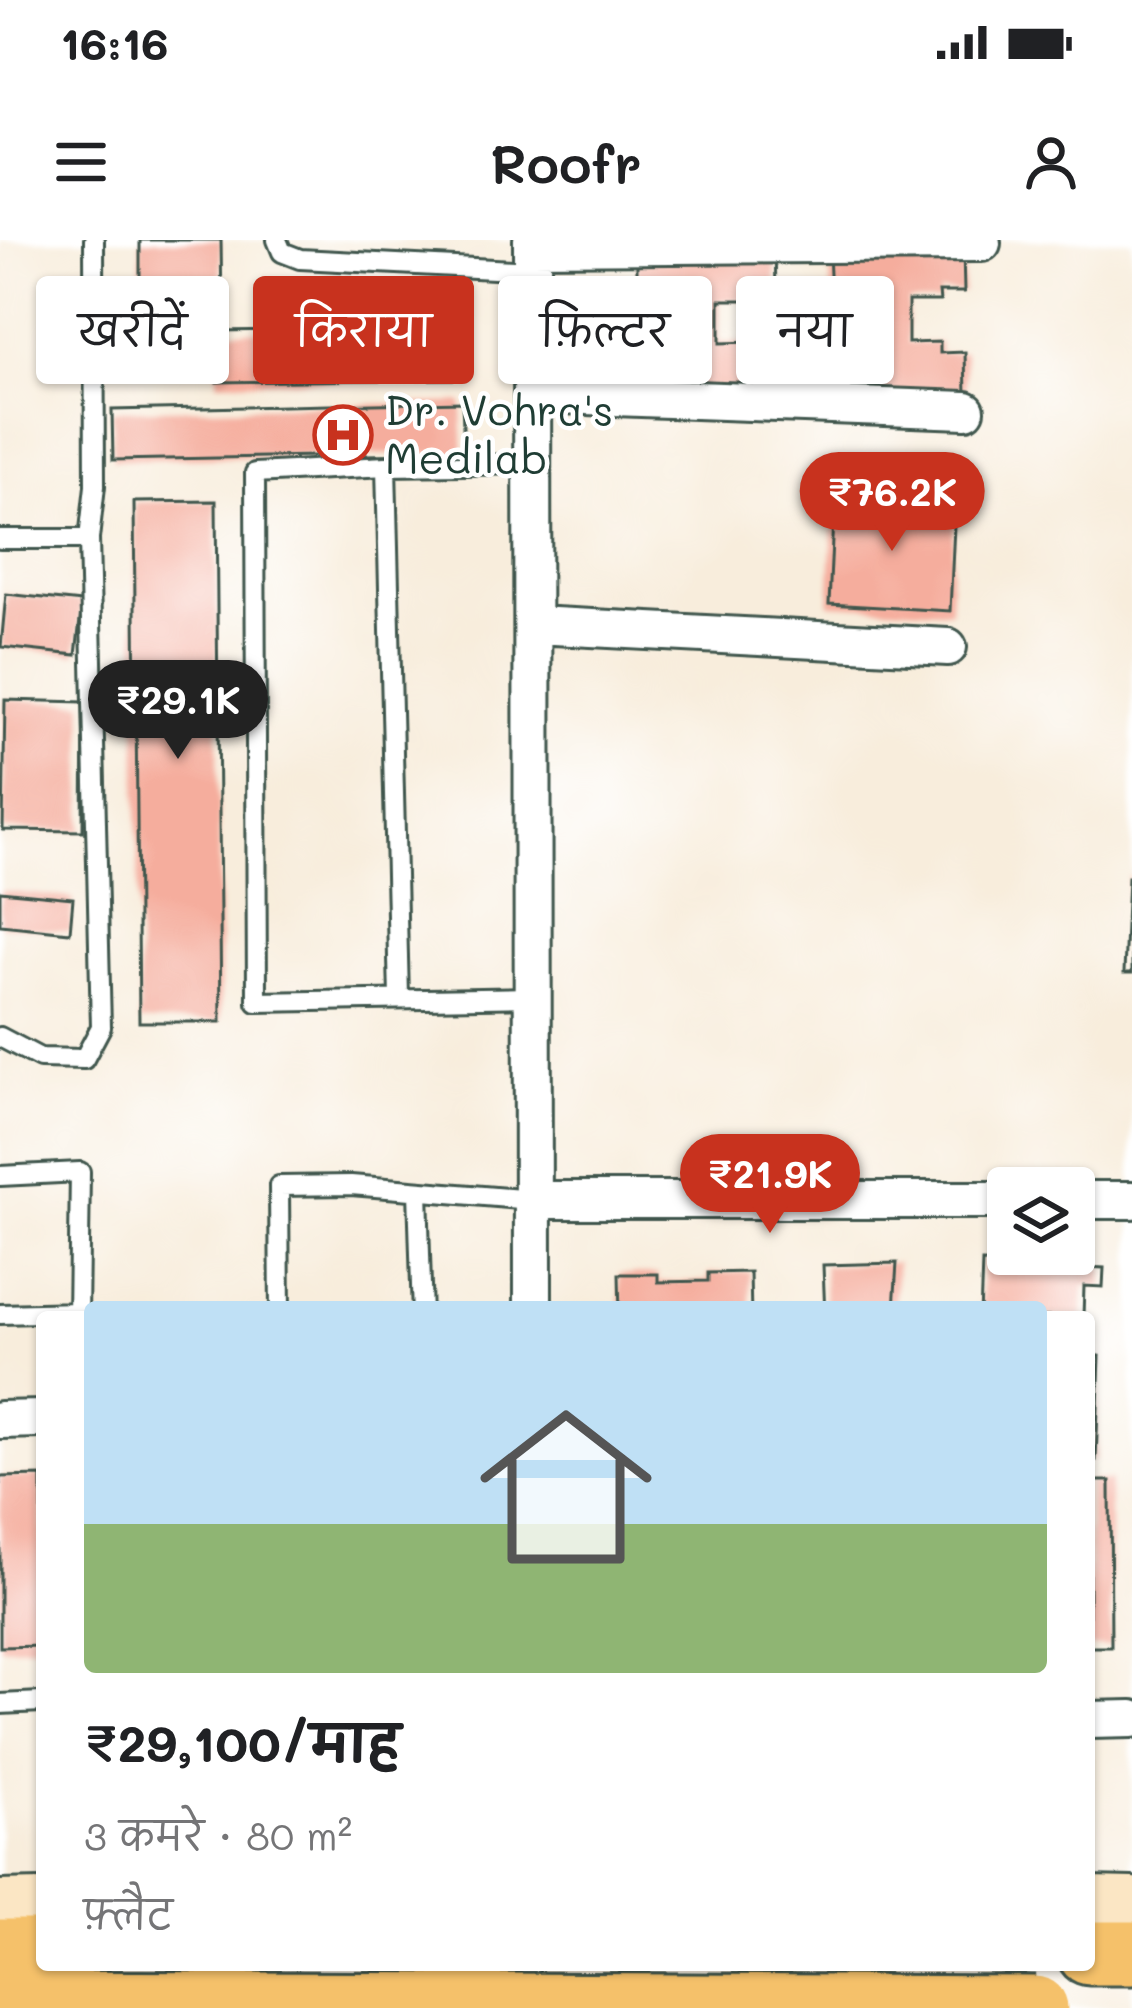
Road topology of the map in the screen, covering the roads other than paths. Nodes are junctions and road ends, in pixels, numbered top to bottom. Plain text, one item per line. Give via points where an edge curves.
1 (94, 240) edge
2 (277, 240) edge
3 (982, 243) dead end
4 (532, 252) edge
5 (532, 394) junction
6 (966, 410) dead end
7 (532, 464) junction
8 (386, 466) junction
9 (0, 539) edge
10 (89, 539) junction
11 (535, 625) junction
12 (948, 646) dead end
13 (531, 997) junction
14 (399, 998) junction
15 (0, 1037) edge
16 (0, 1176) edge
17 (418, 1191) junction
18 (533, 1200) junction
19 (987, 1200) edge
20 (1095, 1200) edge
21 (1132, 1200) edge
22 (1132, 1214) edge
23 (78, 1311) edge
24 (280, 1311) edge
25 (422, 1311) edge
26 (533, 1311) edge
27 (0, 1314) edge
28 (36, 1314) edge
29 (36, 1419) edge
30 (0, 1420) edge
31 (36, 1702) edge
32 (0, 1704) edge
33 (1132, 1719) edge
34 (1095, 1720) edge
35 (1095, 1901) edge
36 (1132, 1902) edge
37 (36, 1904) edge
38 (0, 1905) edge
39 (0, 1951) edge
40 (36, 1951) edge
41 (1095, 1953) edge
42 (1132, 1953) edge
43 (520, 1971) edge
44 (577, 1971) edge
45 (0, 2002) edge
46 (520, 2008) edge
47 (576, 2008) edge
48 (1036, 2008) edge

1 - 10 lane
2 - 4 lane via 282,252 300,259
3 - 4 street
4 - 5 street
5 - 6 street
5 - 7 street
7 - 8 lane
7 - 11 street
8 - 14 lane
8 - 14 lane via 255,473 257,1002
9 - 10 lane
10 - 15 lane via 101,1027 84,1059 40,1058
11 - 12 street
11 - 13 street
13 - 14 lane
13 - 18 street
16 - 23 lane via 80,1172
17 - 18 lane
17 - 24 lane via 279,1186
17 - 25 lane
18 - 19 street
18 - 26 street
20 - 21 street
21 - 22 street
27 - 28 lane
29 - 30 street
31 - 32 lane
33 - 34 street
35 - 36 street
37 - 38 street
39 - 40 highway
41 - 42 highway
43 - 46 street
44 - 47 street
45 - 48 highway, bridge

